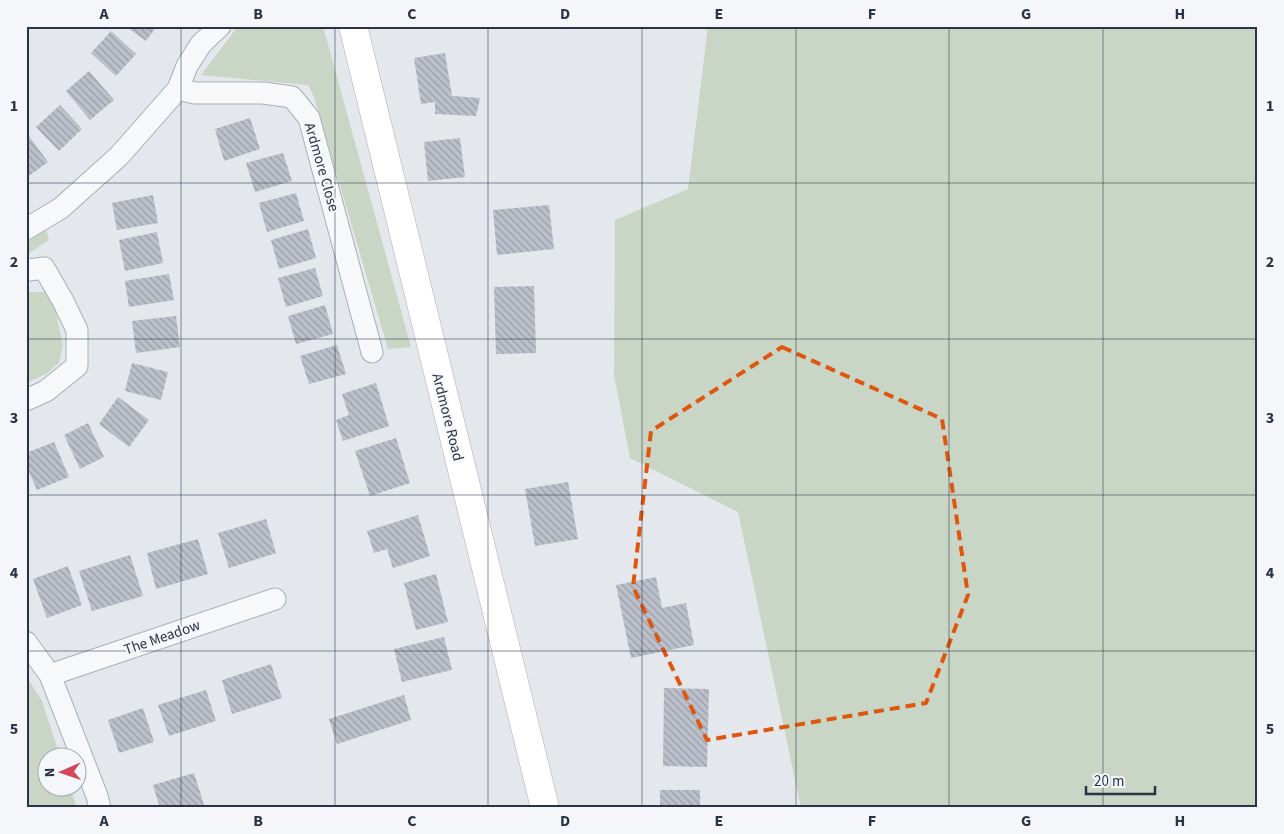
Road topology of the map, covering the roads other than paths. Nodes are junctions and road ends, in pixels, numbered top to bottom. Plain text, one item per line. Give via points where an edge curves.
1 (220, 26) edge
2 (353, 26) edge
3 (178, 89) junction
4 (26, 229) edge
5 (29, 270) dead end
6 (372, 352) dead end
7 (26, 400) edge
8 (275, 599) dead end
9 (26, 642) edge
10 (50, 675) junction
11 (100, 808) edge
12 (545, 808) edge

1 - 3 street via 201,44
2 - 12 street, Ardmore Road
3 - 4 street via 119,156 61,208
3 - 6 street, Ardmore Close via 195,93 263,93 292,97 309,118
5 - 7 street via 44,268 63,301 77,330 77,366 46,391
8 - 10 street, The Meadow
9 - 10 street
10 - 11 street

